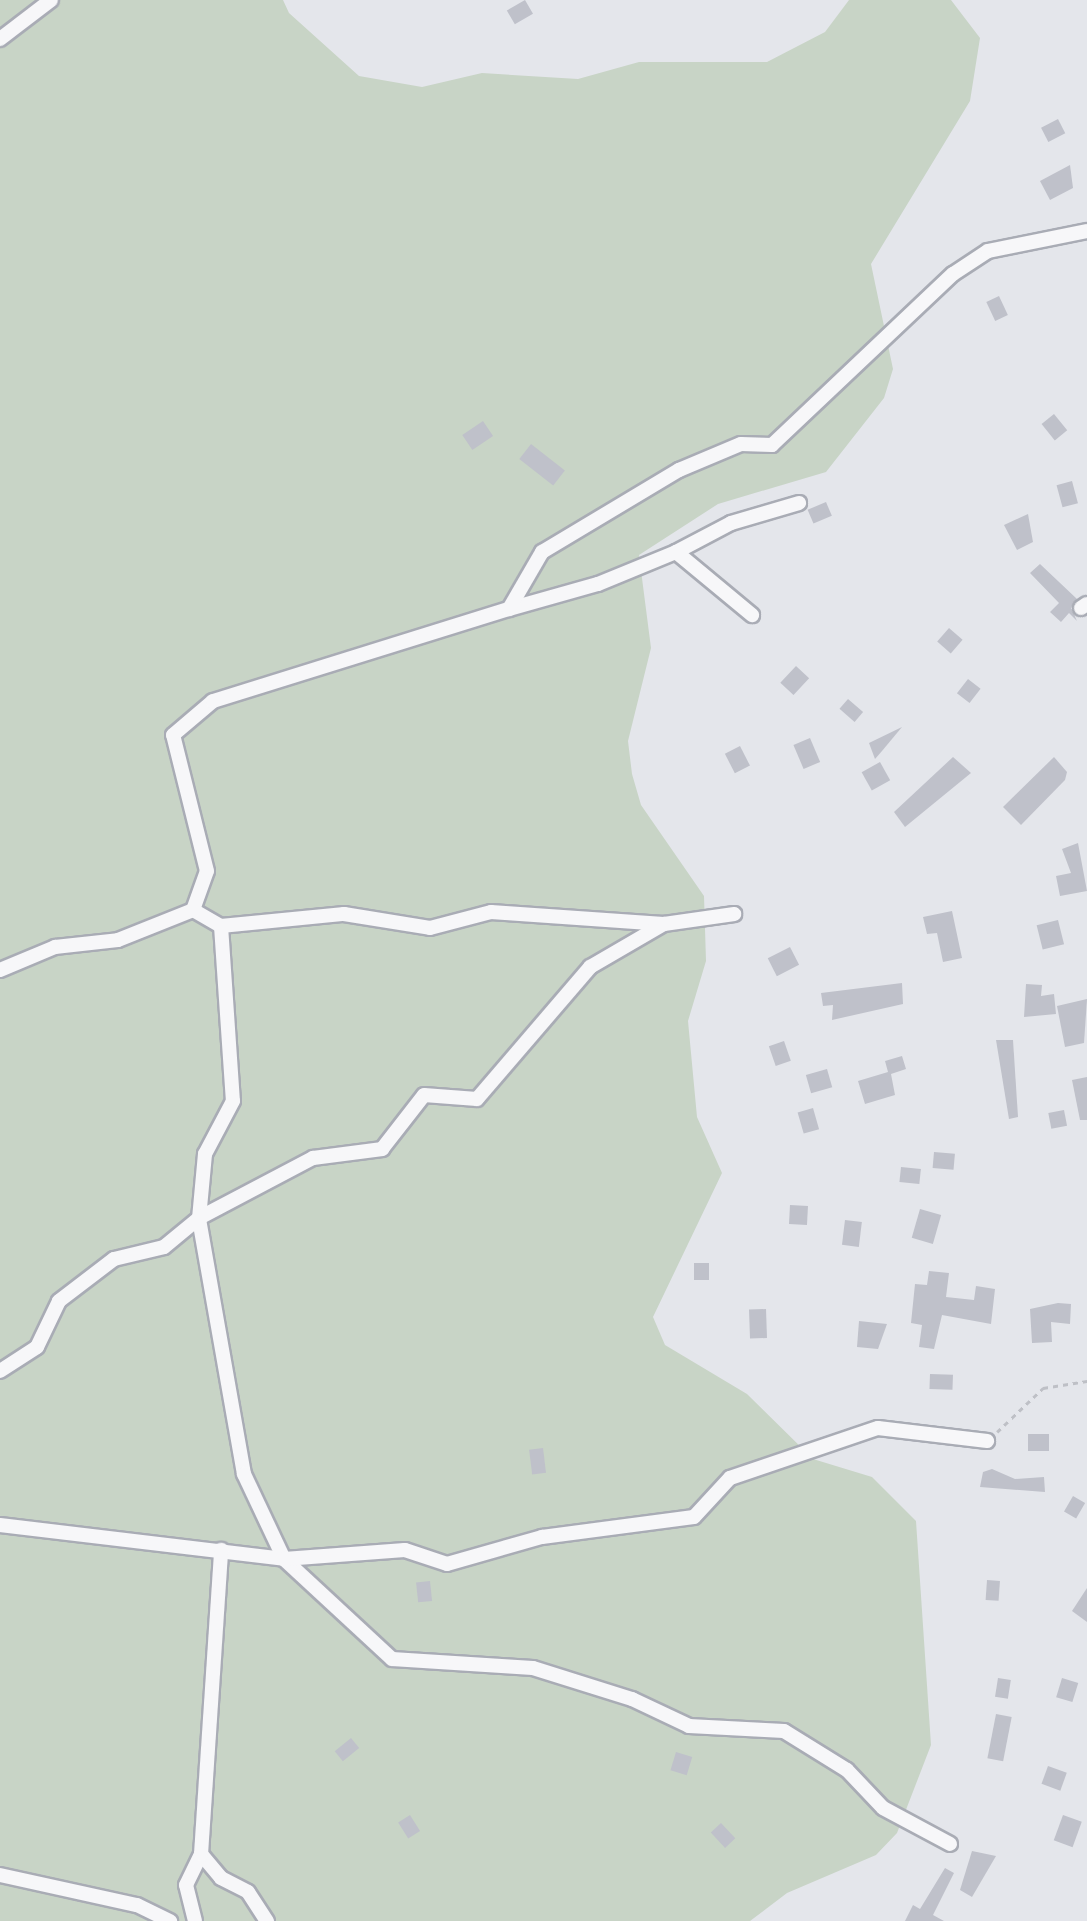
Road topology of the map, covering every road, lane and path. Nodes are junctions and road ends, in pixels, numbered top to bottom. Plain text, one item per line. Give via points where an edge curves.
1 (51, 0) edge
2 (0, 39) edge
3 (1087, 232) edge
4 (799, 503) dead end
5 (676, 552) junction
6 (509, 608) junction
7 (752, 615) dead end
8 (193, 909) junction
9 (734, 914) dead end
10 (664, 924) junction
11 (221, 926) junction
12 (0, 970) edge
13 (199, 1217) junction
14 (0, 1371) edge
15 (1087, 1381) edge
16 (987, 1441) joint
17 (0, 1525) edge
18 (220, 1550) junction
19 (284, 1559) junction
20 (950, 1844) dead end
21 (201, 1854) junction
22 (0, 1874) edge
23 (170, 1921) edge
24 (195, 1921) edge
25 (267, 1921) edge

1 - 2 street
3 - 6 street via 988,251 953,274 772,445 741,444 679,470 542,552
4 - 5 street via 731,523
5 - 6 street via 598,584
5 - 7 street
6 - 8 street via 213,701 173,735 207,871
8 - 11 street
8 - 12 street via 118,940 55,947
9 - 10 street
10 - 11 street via 491,912 430,928 344,914
10 - 13 street via 590,967 477,1099 424,1095 382,1149 313,1158
11 - 13 street via 233,1101 205,1154
13 - 14 street via 164,1247 114,1259 60,1301 37,1346
13 - 19 street via 244,1474
15 - 16 path via 1043,1388
16 - 19 street via 878,1428 730,1478 694,1517 542,1536 447,1564 405,1550
17 - 18 street
18 - 19 street
18 - 21 street
19 - 20 street via 392,1659 533,1668 632,1699 689,1726 784,1731 847,1770 883,1808
21 - 24 street via 186,1885
21 - 25 street via 220,1878 248,1892
22 - 23 street via 137,1905

